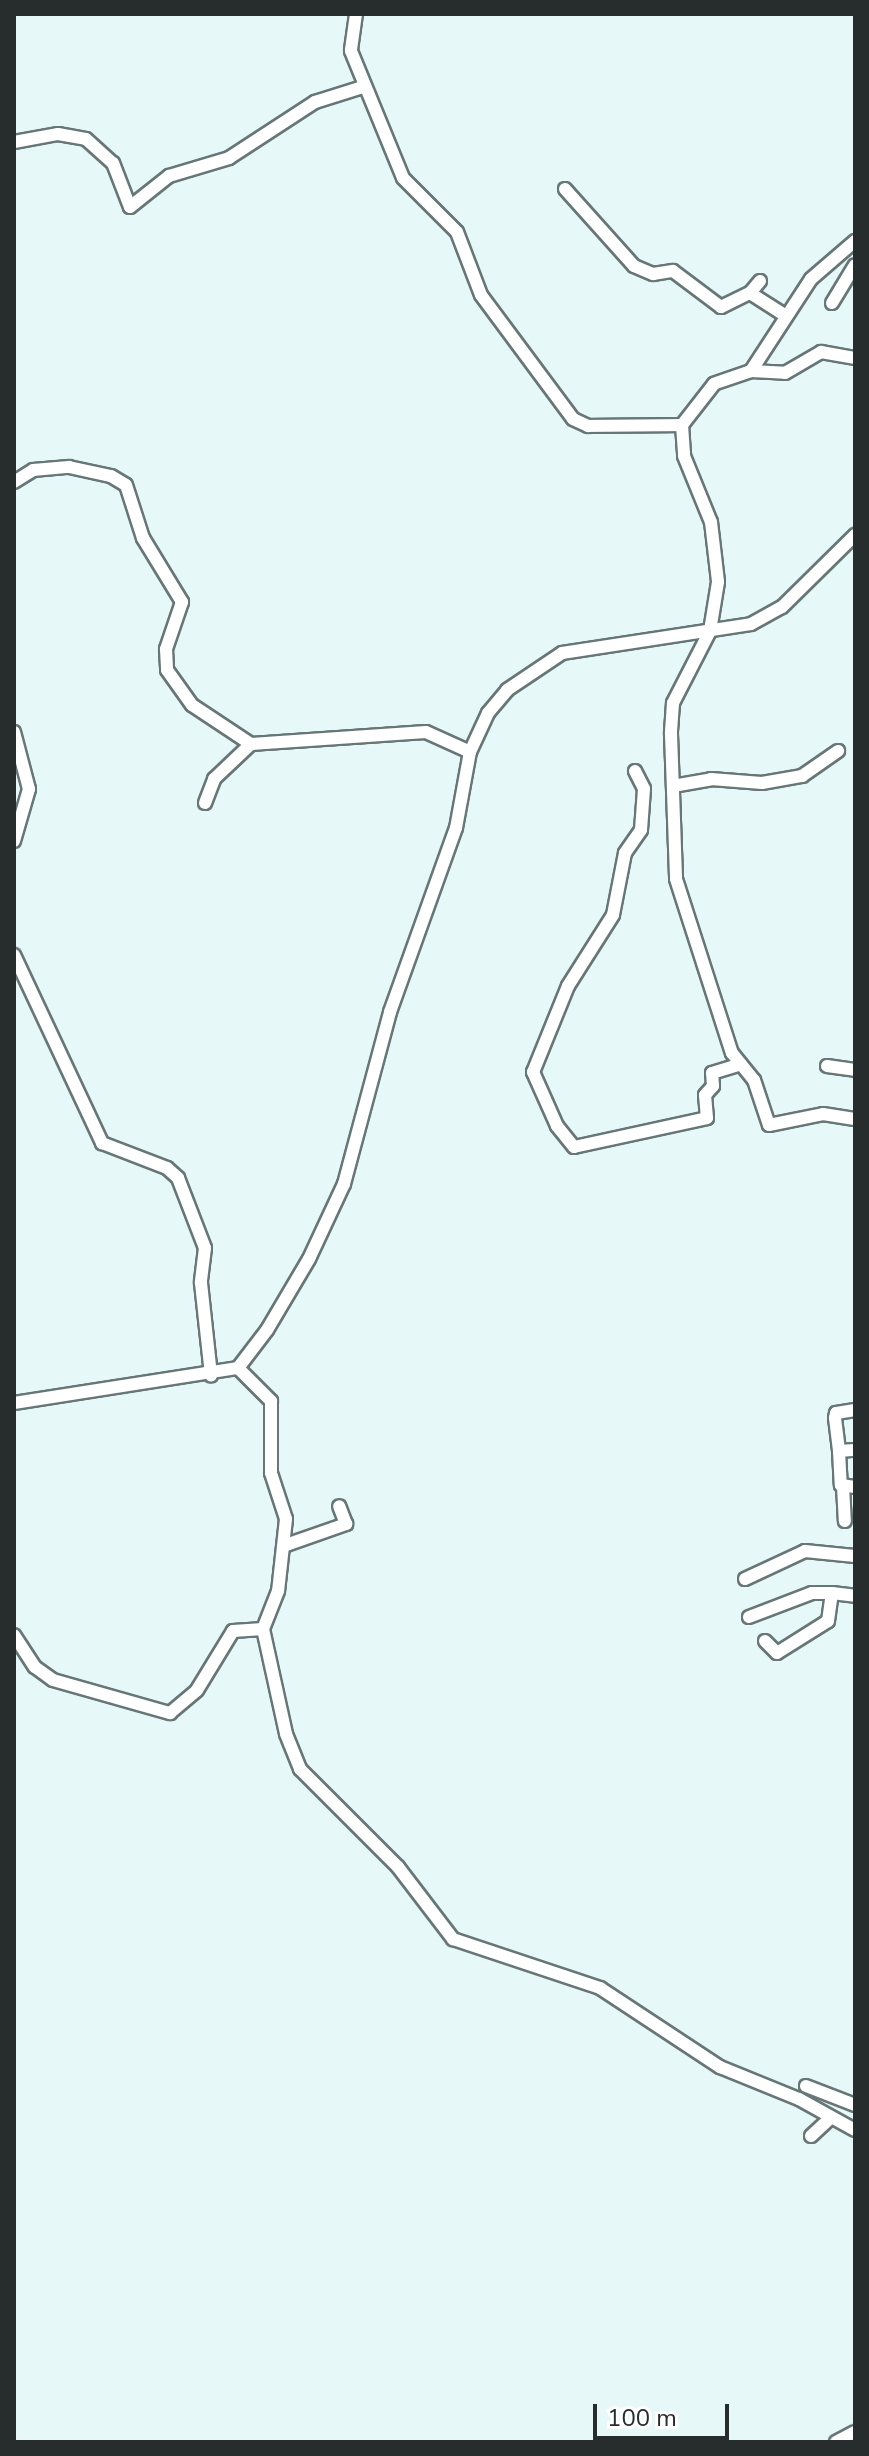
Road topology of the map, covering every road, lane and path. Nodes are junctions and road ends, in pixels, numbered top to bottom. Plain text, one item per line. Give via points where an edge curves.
1 (356, 14) edge
2 (363, 87) junction
3 (14, 142) edge
4 (565, 189) dead end
5 (855, 241) edge
6 (855, 265) edge
7 (760, 281) dead end
8 (750, 293) junction
9 (832, 303) dead end
10 (786, 316) junction
11 (855, 358) edge
12 (751, 371) junction
13 (682, 425) junction
14 (14, 482) edge
15 (855, 535) edge
16 (710, 631) junction
17 (14, 732) edge
18 (251, 744) junction
19 (838, 751) dead end
20 (470, 752) junction
21 (635, 771) dead end
22 (673, 786) junction
23 (205, 803) dead end
24 (14, 841) edge
25 (14, 955) edge
26 (741, 1064) junction
27 (827, 1066) dead end
28 (855, 1070) edge
29 (855, 1119) edge
30 (238, 1368) junction
31 (211, 1375) junction
32 (14, 1403) edge
33 (855, 1410) edge
34 (855, 1450) edge
35 (839, 1451) junction
36 (849, 1486) edge
37 (339, 1506) dead end
38 (845, 1521) dead end
39 (286, 1545) junction
40 (855, 1556) edge
41 (745, 1579) dead end
42 (832, 1593) junction
43 (855, 1596) edge
44 (749, 1617) dead end
45 (263, 1629) junction
46 (14, 1635) edge
47 (765, 1641) dead end
48 (806, 2086) dead end
49 (855, 2105) edge
50 (830, 2118) junction
51 (855, 2130) edge
52 (811, 2136) dead end
53 (855, 2432) edge
54 (836, 2442) edge

1 - 2 street via 350,44
2 - 3 street via 315,102 229,158 169,176 130,207 113,163 86,139 58,134
2 - 13 street via 403,178 457,232 481,295 573,419 588,426
4 - 8 street via 634,266 653,274 673,271 724,308
5 - 10 street via 832,257
6 - 9 street
7 - 8 street
8 - 10 street
10 - 12 street
11 - 12 street via 821,352 789,372
12 - 13 street via 714,384
13 - 16 street via 684,456 703,493 716,546 718,582
14 - 18 street via 33,470 69,467 111,476 126,485 143,538 182,602 166,649 167,670 192,705 236,729
15 - 16 street via 782,607 751,624
16 - 20 street via 548,658 507,690 488,713
16 - 22 street via 672,709
17 - 24 street via 29,789
18 - 20 street via 426,732
18 - 23 street via 214,779
19 - 22 street via 802,776 762,783 711,779
20 - 30 street via 456,828 390,1012 344,1184 309,1259
21 - 26 street via 644,789 641,830 625,853 613,915 568,986 533,1072 557,1126 574,1147 707,1118 705,1095 713,1086 712,1073
22 - 26 street via 676,879 717,1016
25 - 31 street via 102,1143 172,1170 183,1188 205,1248 201,1283
26 - 29 street via 754,1080 769,1125 823,1114
27 - 28 street
30 - 31 street
30 - 39 street via 264,1390 273,1407 271,1473 286,1519
31 - 32 street
33 - 35 street via 835,1415
34 - 35 street
35 - 36 street
36 - 38 street
37 - 39 street via 346,1524
39 - 45 street via 278,1591
40 - 41 street via 805,1551
42 - 43 street
42 - 44 street via 812,1593
42 - 47 street via 828,1621 774,1654
45 - 46 street via 233,1631 197,1690 170,1713 53,1680 35,1667
45 - 50 street via 286,1734 300,1769 398,1867 453,1939 600,1988 720,2067 799,2099
48 - 49 street
50 - 51 street
50 - 52 street
53 - 54 street

